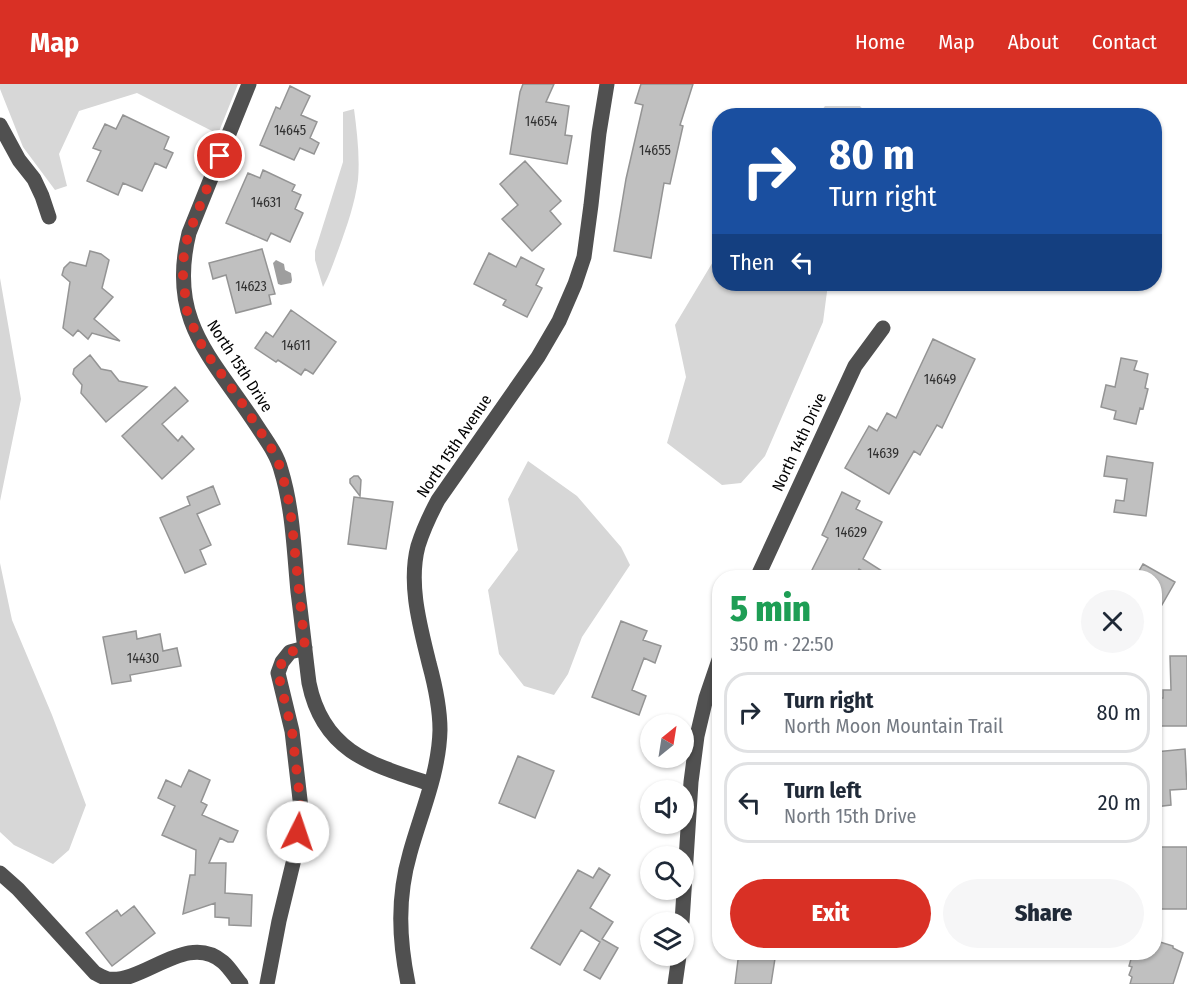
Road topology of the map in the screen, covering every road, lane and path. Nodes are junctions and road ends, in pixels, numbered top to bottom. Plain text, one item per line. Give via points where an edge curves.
1 (249, 84) edge
2 (607, 84) edge
3 (0, 125) edge
4 (49, 217) dead end
5 (883, 328) dead end
6 (761, 570) edge
7 (305, 648) junction
8 (712, 681) edge
9 (431, 784) junction
10 (0, 873) edge
11 (683, 912) edge
12 (678, 966) edge
13 (241, 984) edge
14 (267, 984) edge
15 (408, 984) edge
16 (675, 984) edge

1 - 7 street, North 15th Drive via 189,233 184,250 183,288 189,318 204,350 244,406 281,469 290,513
2 - 9 street, North 15th Avenue via 584,257 575,284 538,357 438,500 417,549 418,611 439,711 437,763
3 - 4 street via 34,179
5 - 6 street, North 14th Drive via 855,366
7 - 9 street, North 15th Drive via 313,700 341,744 381,768
7 - 14 street via 290,652 278,673 292,731 301,808 295,855
8 - 11 street via 697,736
9 - 15 street, North 15th Avenue via 401,895 400,933
10 - 13 street via 95,973 108,979 137,976 197,952 223,962
12 - 16 street

